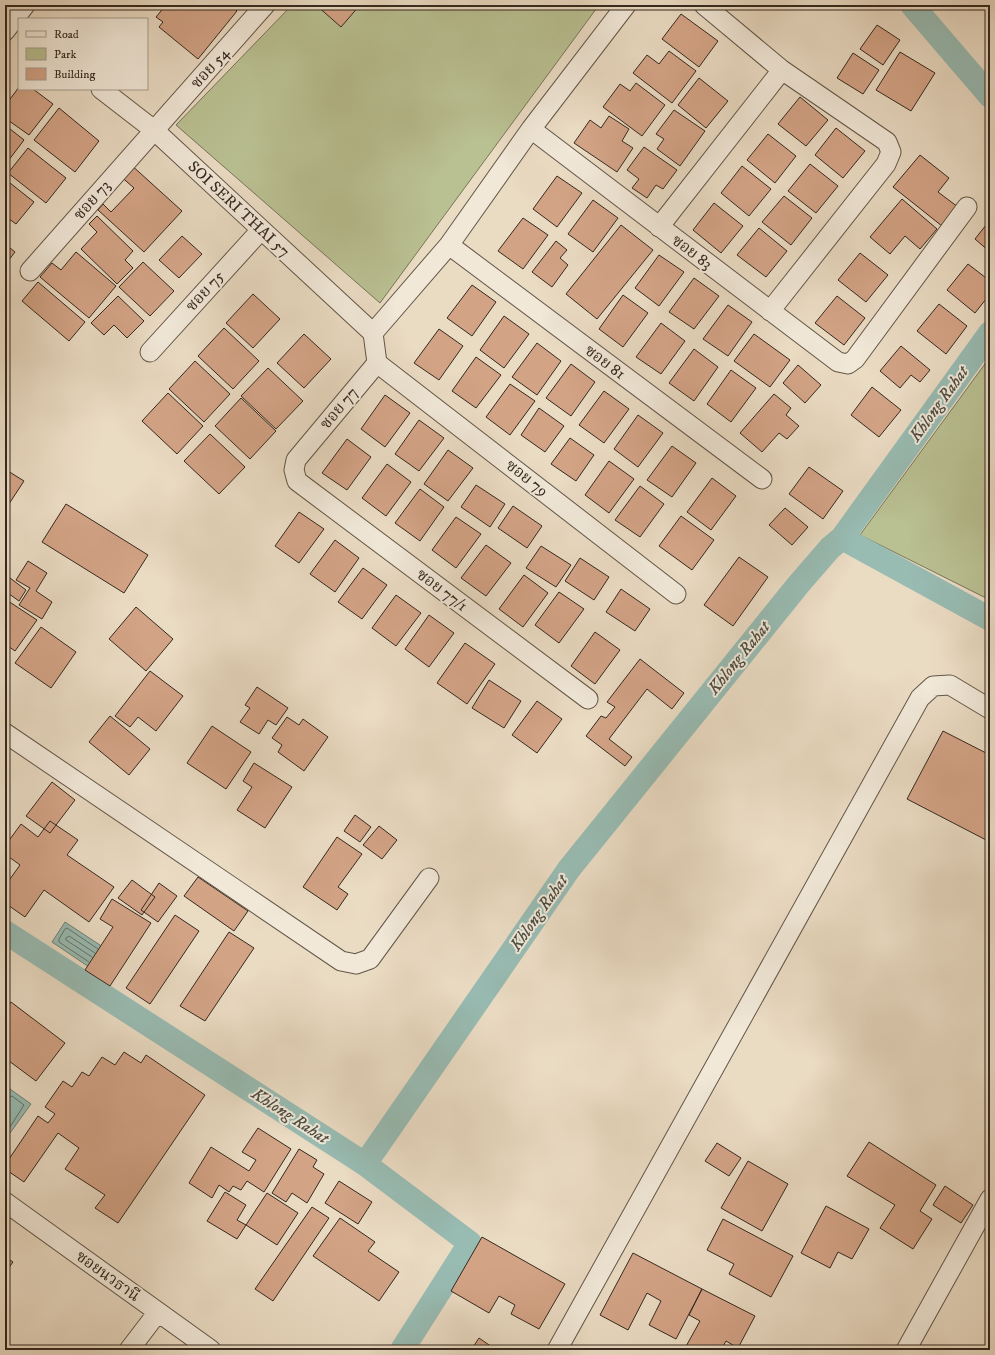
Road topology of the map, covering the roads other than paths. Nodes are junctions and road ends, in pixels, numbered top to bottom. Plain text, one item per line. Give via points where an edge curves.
1 (25, 5) edge
2 (266, 5) edge
3 (626, 5) edge
4 (704, 5) edge
5 (10, 24) edge
6 (782, 70) junction
7 (102, 90) edge
8 (530, 129) junction
9 (154, 130) junction
10 (967, 207) dead end
11 (660, 227) junction
12 (261, 230) junction
13 (448, 245) junction
14 (30, 270) dead end
15 (770, 311) junction
16 (373, 334) junction
17 (150, 352) dead end
18 (377, 363) junction
19 (762, 479) dead end
20 (297, 480) joint
21 (676, 594) dead end
22 (588, 699) dead end
23 (990, 709) edge
24 (5, 733) edge
25 (429, 878) dead end
26 (990, 1199) edge
27 (5, 1202) edge
28 (158, 1312) junction
29 (129, 1350) edge
30 (211, 1350) edge
31 (557, 1350) edge
32 (906, 1350) edge

1 - 5 street
2 - 9 street, ซอย 54
3 - 8 street
4 - 6 street
6 - 11 street
6 - 15 street via 887,142 891,152 886,164
7 - 9 street, SOI SERI THAI 57
8 - 11 street, ซอย 83
8 - 13 street
9 - 12 street, SOI SERI THAI 57
9 - 14 street, ซอย 73
10 - 15 street, ซอย 83 via 855,359 848,364 838,362
11 - 15 street, ซอย 83
12 - 16 street, SOI SERI THAI 57
12 - 17 street, ซอย 75
13 - 16 street
13 - 19 street, ซอย 81
16 - 18 street
18 - 20 street, ซอย 77 via 296,460 294,470
18 - 21 street, ซอย 79
20 - 22 street, ซอย 77/1
23 - 31 street via 950,685 933,686 920,698
24 - 25 street via 341,961 356,964 370,959
26 - 32 street
27 - 28 street, ซอยนวธานี
28 - 29 street
28 - 30 street, ซอยนวธานี

